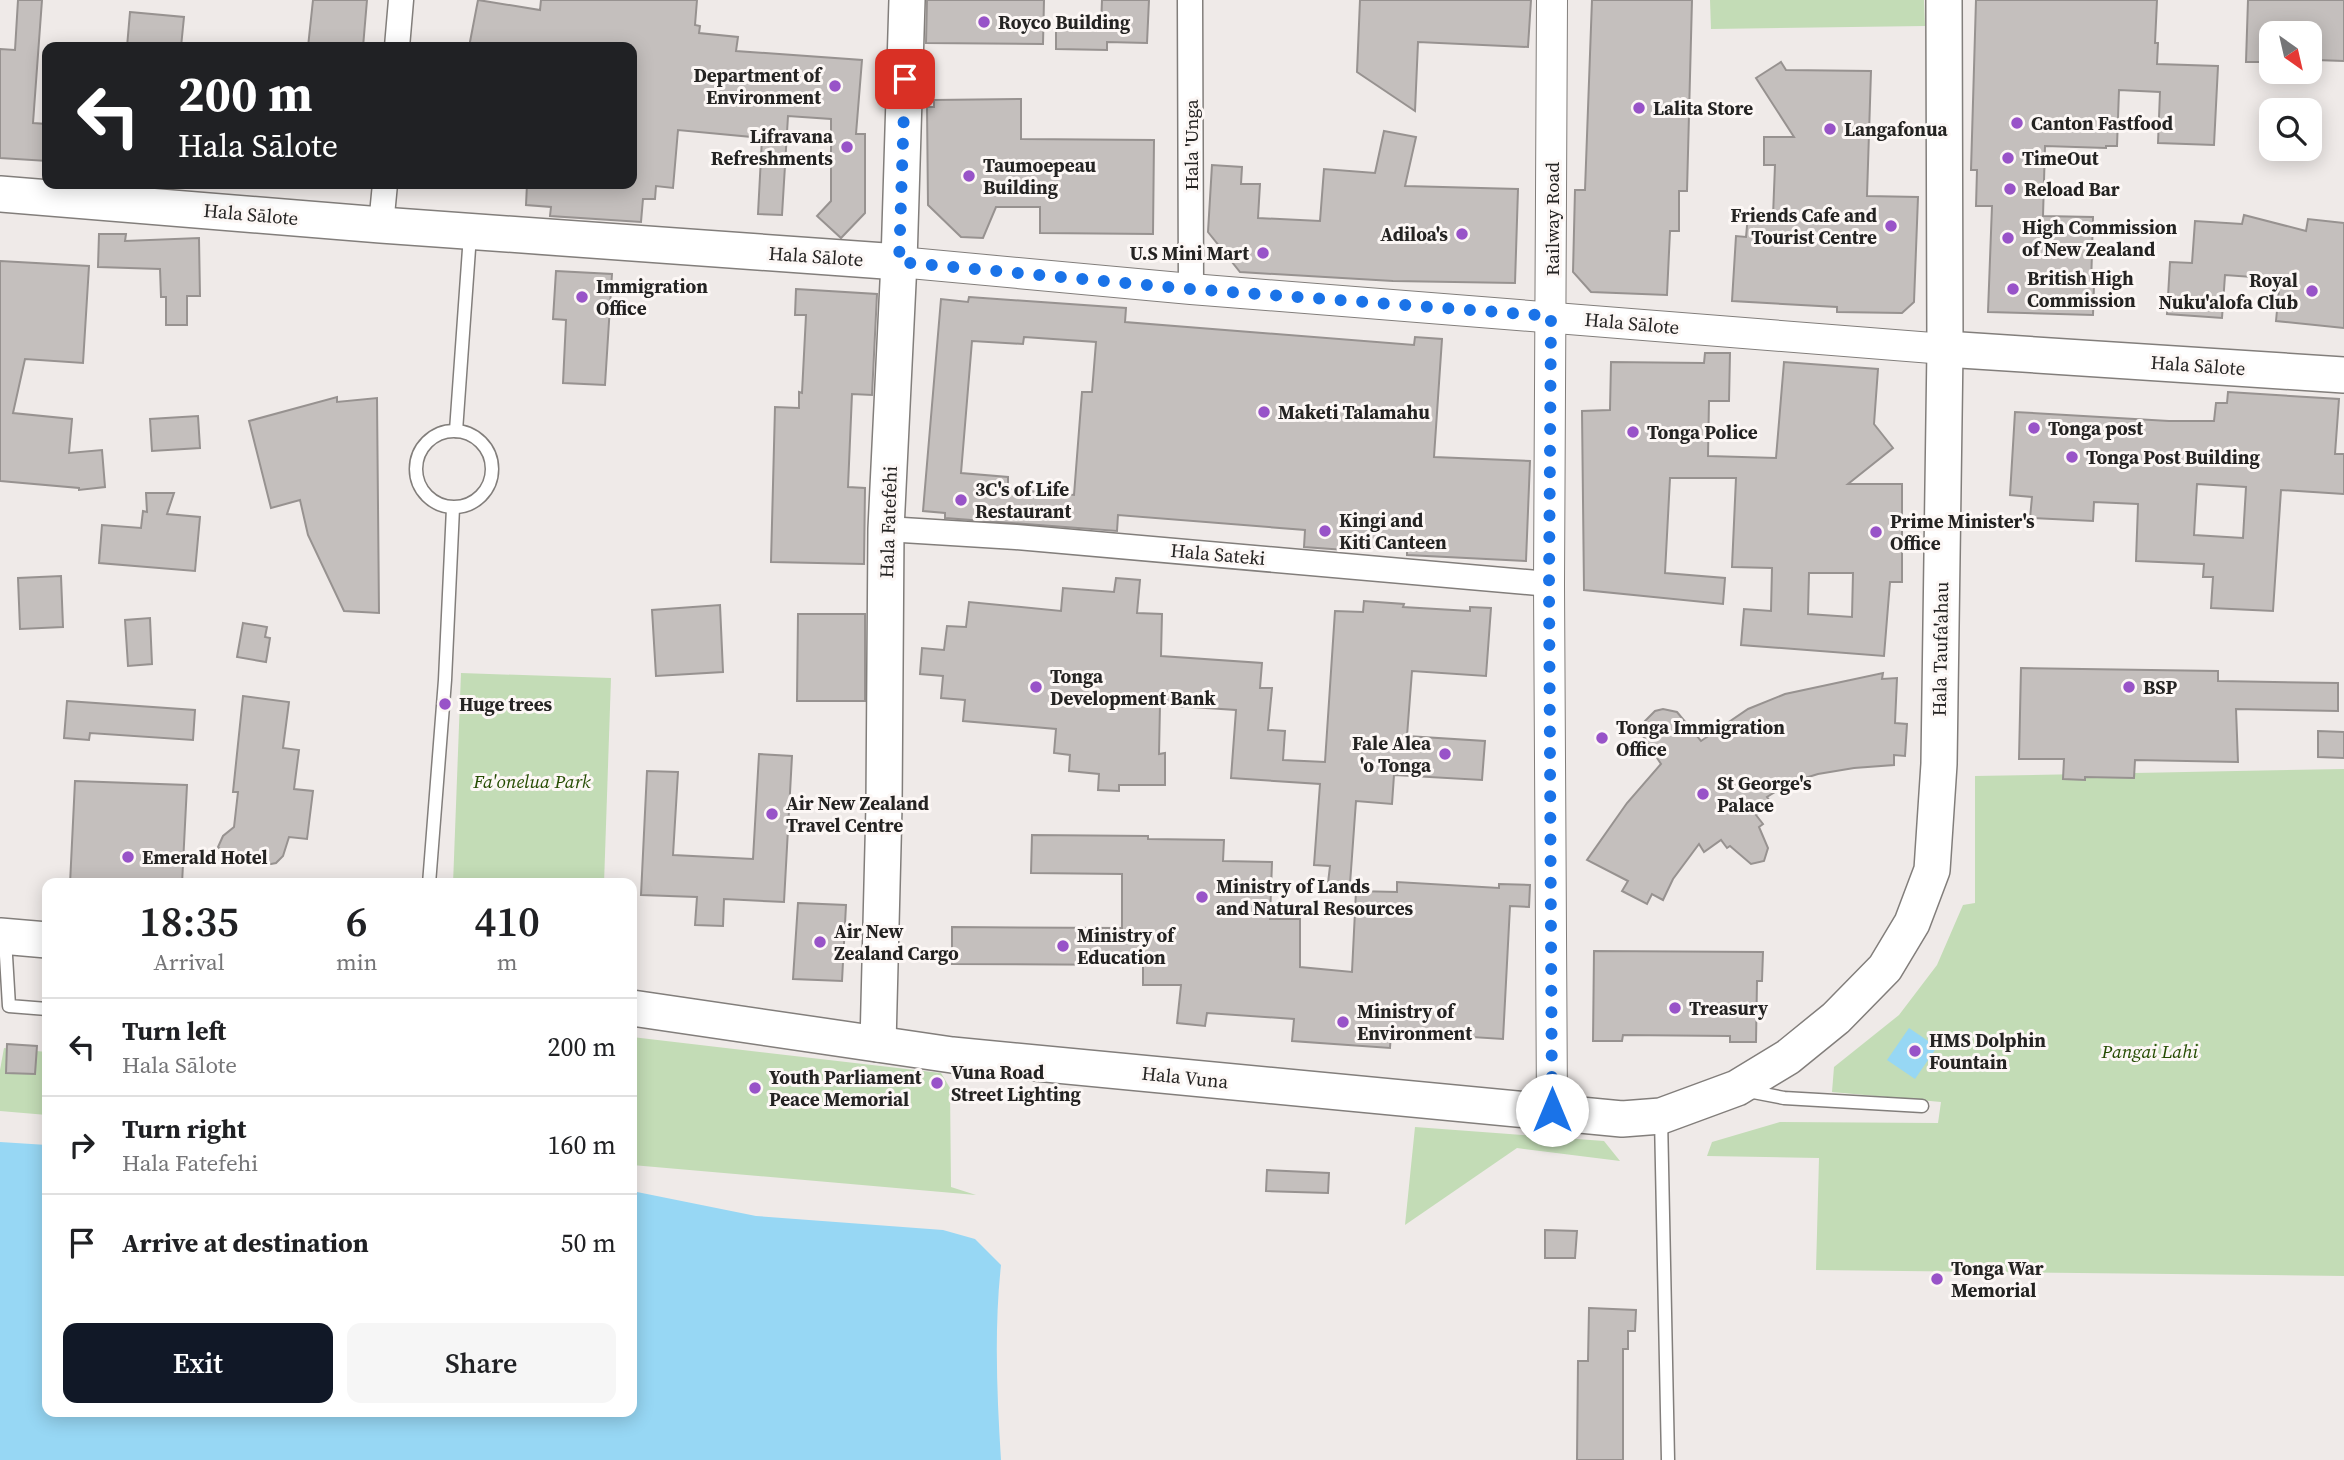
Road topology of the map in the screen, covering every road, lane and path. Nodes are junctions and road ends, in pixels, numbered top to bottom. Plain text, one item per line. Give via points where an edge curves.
1 (401, 0) edge
2 (908, 0) edge
3 (1190, 0) edge
4 (1552, 0) edge
5 (1944, 0) edge
6 (397, 42) edge
7 (385, 189) edge
8 (0, 194) edge
9 (381, 225) junction
10 (470, 231) junction
11 (899, 262) junction
12 (1191, 289) junction
13 (1551, 316) junction
14 (1945, 349) junction
15 (2344, 375) edge
16 (456, 431) junction
17 (453, 508) junction
18 (886, 529) junction
19 (1549, 584) junction
20 (429, 878) edge
21 (2, 937) edge
22 (42, 940) edge
23 (42, 1009) edge
24 (637, 1009) edge
25 (878, 1044) junction
26 (1737, 1088) junction
27 (1922, 1106) dead end
28 (1552, 1110) junction
29 (1661, 1116) junction
30 (1668, 1460) edge

1 - 6 street
2 - 11 main road, Hala Fatefehi
3 - 12 street, Hala 'Unga
4 - 13 street, Railway Road
5 - 14 main road, Hala Taufa'ahau
7 - 9 street
8 - 9 main road, Hala Sālote
9 - 10 main road, Hala Sālote
10 - 11 main road, Hala Sālote
10 - 16 lane
11 - 12 street, Hala Sālote
11 - 18 main road, Hala Fatefehi
12 - 13 street, Hala Sālote
13 - 14 street, Hala Sālote
13 - 19 street, Railway Road
14 - 15 main road, Hala Sālote
14 - 26 main road, Hala Taufa'ahau via 1932,870 1912,923 1885,968 1836,1018 1788,1057
16 - 17 lane via 485,446 492,471 482,495
16 - 17 lane via 429,439 420,450 415,471 427,497
17 - 20 lane
18 - 19 street, Hala Sateki
18 - 25 main road, Hala Fatefehi
19 - 28 street, Railway Road
21 - 22 main road
21 - 23 lane via 9,1006
24 - 25 main road, Hala Vuna
25 - 28 main road, Hala Vuna
26 - 27 lane via 1784,1098
26 - 29 main road, Hala Vuna
28 - 29 main road, Hala Vuna via 1622,1118
29 - 30 lane

